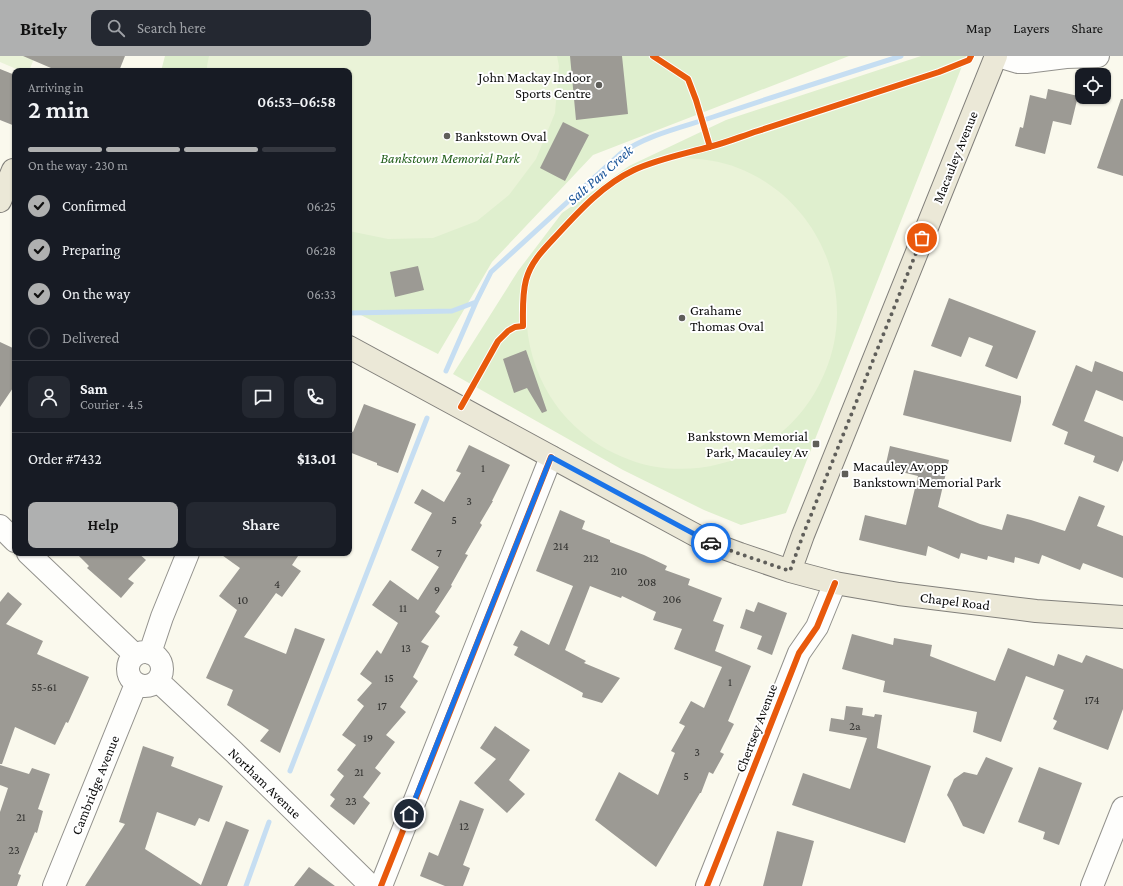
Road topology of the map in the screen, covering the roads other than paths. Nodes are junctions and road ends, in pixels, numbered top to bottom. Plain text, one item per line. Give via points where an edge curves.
1 (997, 56) edge
2 (1098, 56) edge
3 (9, 169) edge
4 (0, 201) edge
5 (352, 349) edge
6 (551, 457) junction
7 (0, 526) edge
8 (12, 538) edge
9 (31, 556) edge
10 (187, 556) edge
11 (790, 571) junction
12 (835, 583) junction
13 (1123, 617) edge
14 (143, 654) junction
15 (158, 681) junction
16 (136, 684) junction
17 (1123, 808) edge
18 (54, 886) edge
19 (371, 886) edge
20 (381, 886) edge
21 (707, 886) edge
22 (1092, 886) edge

1 - 2 street via 1026,62
1 - 11 main road, Macauley Avenue
3 - 4 main road
5 - 6 main road, Chapel Road
6 - 11 main road, Chapel Road via 708,541
6 - 20 street
7 - 8 street
9 - 14 street
10 - 14 street via 162,617
11 - 12 main road, Chapel Road
12 - 13 main road, Chapel Road via 899,594 1028,610
12 - 21 street, Chertsey Avenue via 817,627 799,653
14 - 15 street via 156,656 160,662 162,668
14 - 16 street via 131,659 128,664 129,676
15 - 16 street via 147,686
15 - 19 street, Northam Avenue
16 - 18 street, Cambridge Avenue
17 - 22 street

